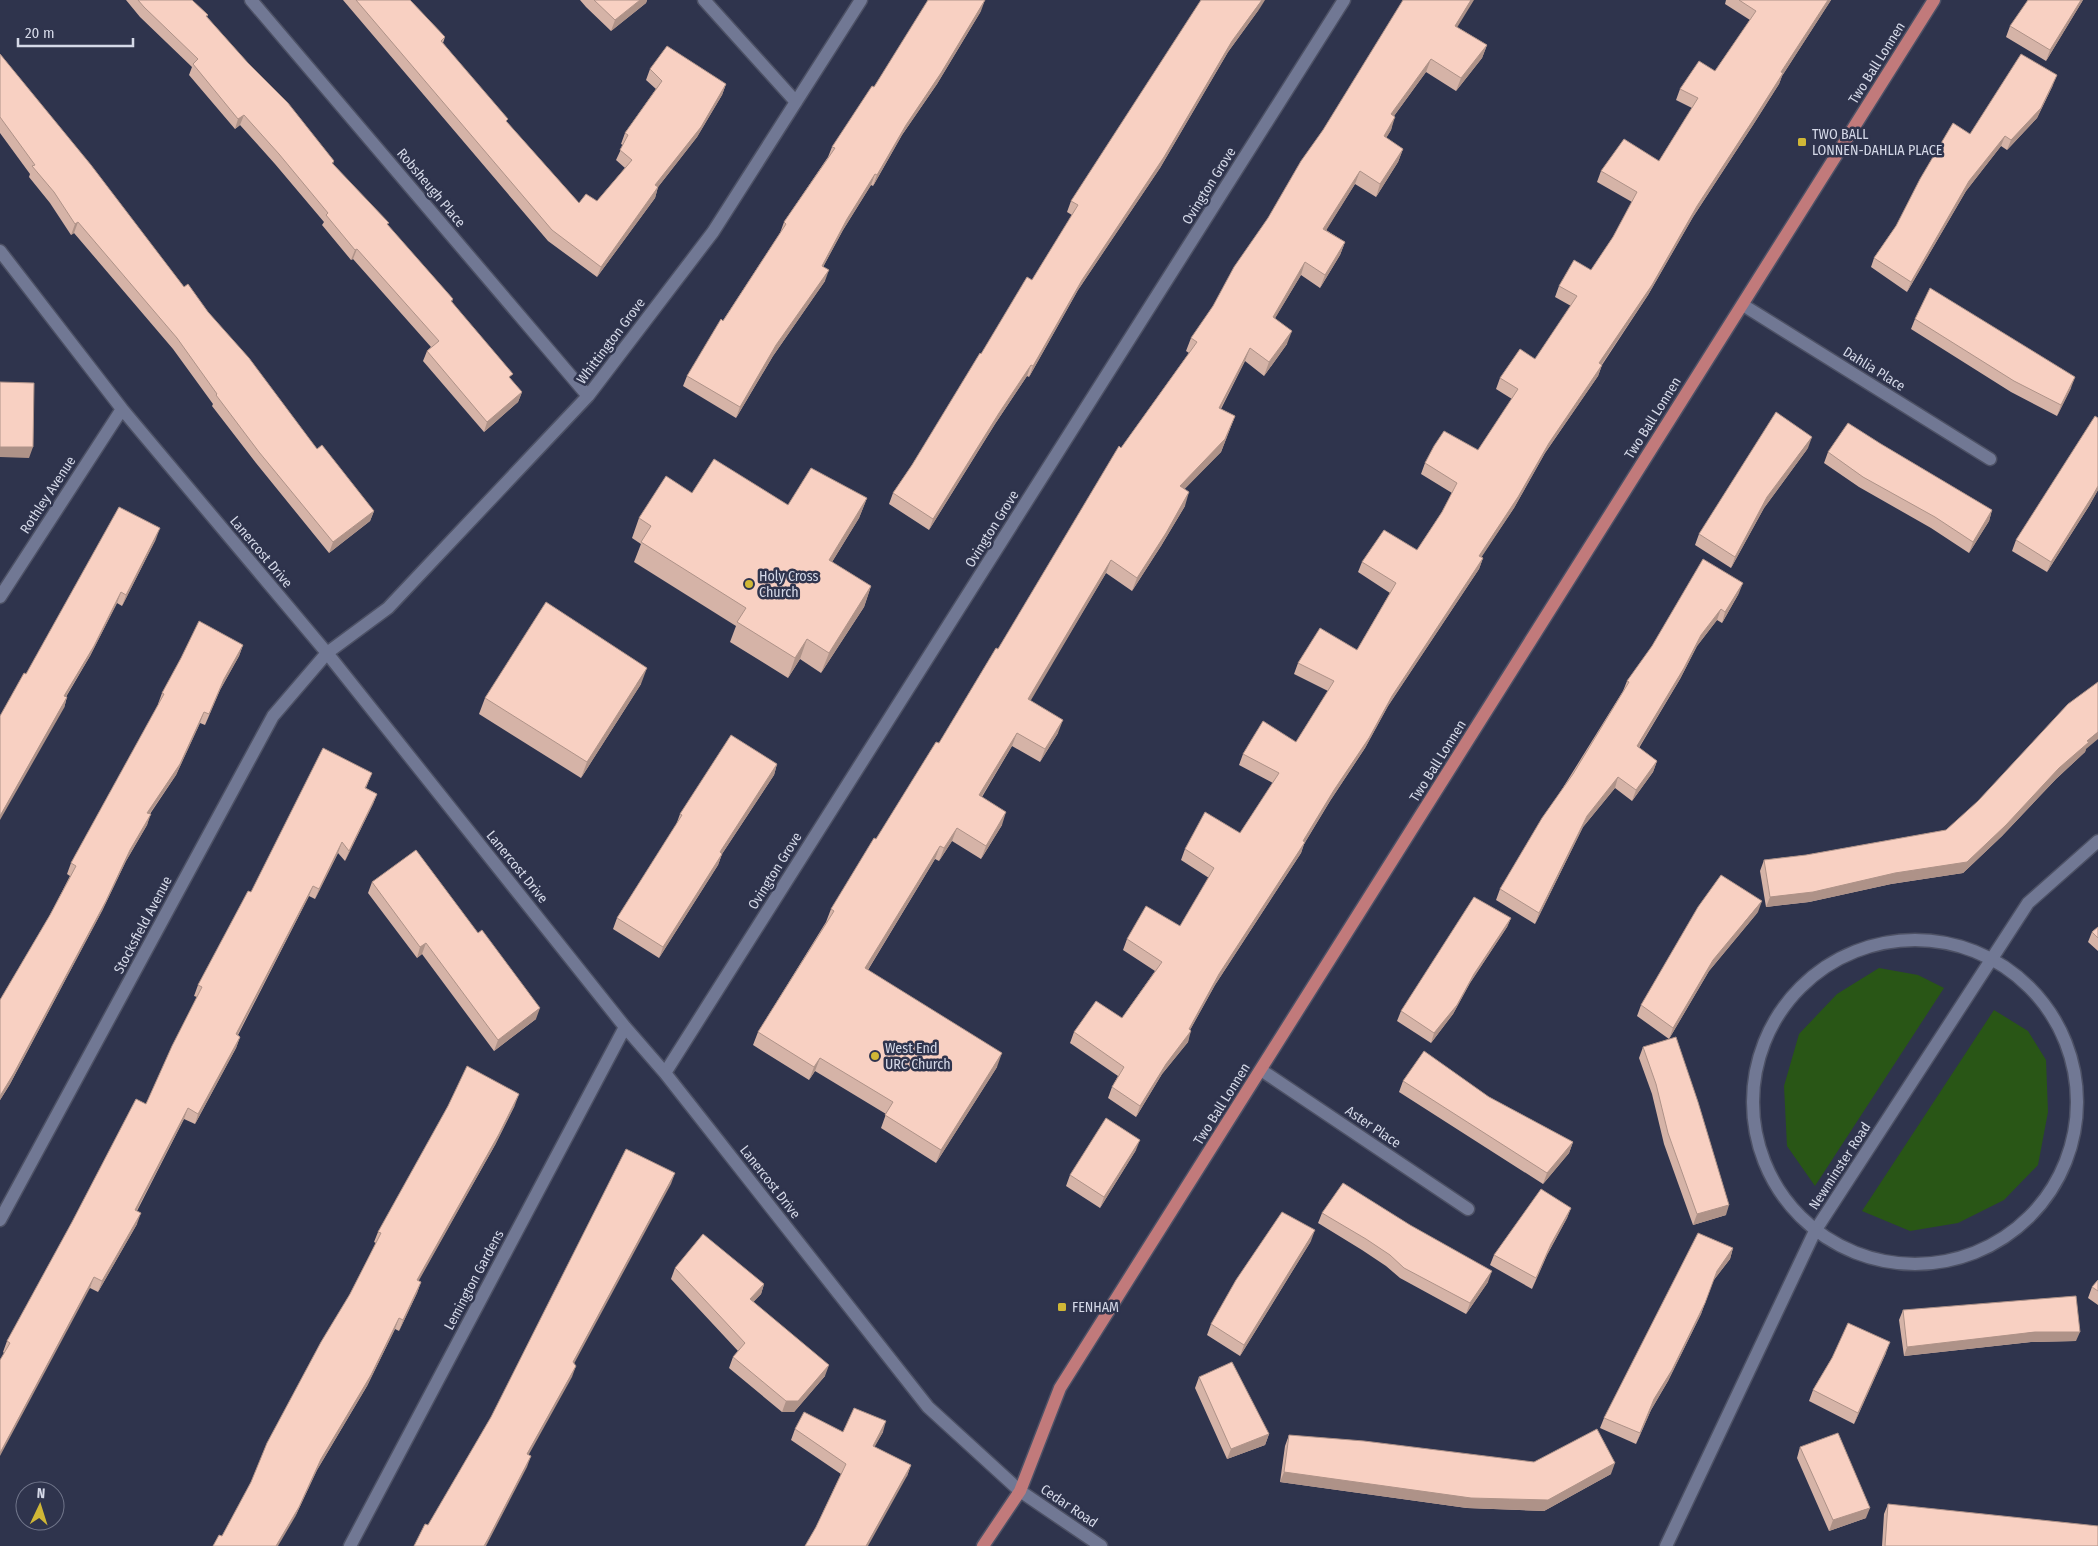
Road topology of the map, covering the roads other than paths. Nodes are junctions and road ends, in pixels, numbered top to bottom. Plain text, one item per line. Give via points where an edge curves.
1 (251, 0) edge
2 (704, 0) edge
3 (861, 0) edge
4 (1344, 0) edge
5 (1934, 0) edge
6 (796, 102) junction
7 (0, 251) edge
8 (1743, 305) junction
9 (588, 396) junction
10 (122, 410) junction
11 (1990, 459) dead end
12 (0, 597) edge
13 (327, 653) junction
14 (2098, 841) edge
15 (1993, 958) junction
16 (625, 1027) junction
17 (1261, 1070) junction
18 (666, 1073) junction
19 (1468, 1209) dead end
20 (0, 1220) edge
21 (1815, 1231) junction
22 (1020, 1491) junction
23 (350, 1546) edge
24 (983, 1546) edge
25 (1100, 1546) edge
26 (1666, 1546) edge

1 - 9 street, Robsheugh Place
2 - 6 street
3 - 6 street, Whittington Grove
4 - 18 street, Ovington Grove
5 - 8 main road, Two Ball Lonnen
6 - 9 street, Whittington Grove via 713,232
7 - 10 street, Lanercost Drive
8 - 11 street, Dahlia Place
8 - 17 main road, Two Ball Lonnen
9 - 13 street, Whittington Grove via 388,608
10 - 12 street, Rothley Avenue
10 - 13 street, Lanercost Drive
13 - 16 street, Lanercost Drive
13 - 20 street, Stocksfield Avenue via 273,716
14 - 15 street, Newminster Road via 2028,903
15 - 21 street, Newminster Road
15 - 21 street via 1942,940 1888,941 1837,958 1794,992 1765,1037 1752,1089 1757,1142 1779,1191
15 - 21 street via 2035,991 2065,1036 2078,1088 2074,1141 2053,1191 2016,1230 1969,1256 1934,1262 1916,1265 1863,1256
16 - 18 street, Lanercost Drive
16 - 23 street, Lemington Gardens
17 - 19 street, Aster Place
17 - 22 main road, Two Ball Lonnen via 1060,1388
18 - 22 street, Lanercost Drive via 928,1407
21 - 26 street, Newminster Road
22 - 24 main road, Two Ball Lonnen
22 - 25 street, Cedar Road

